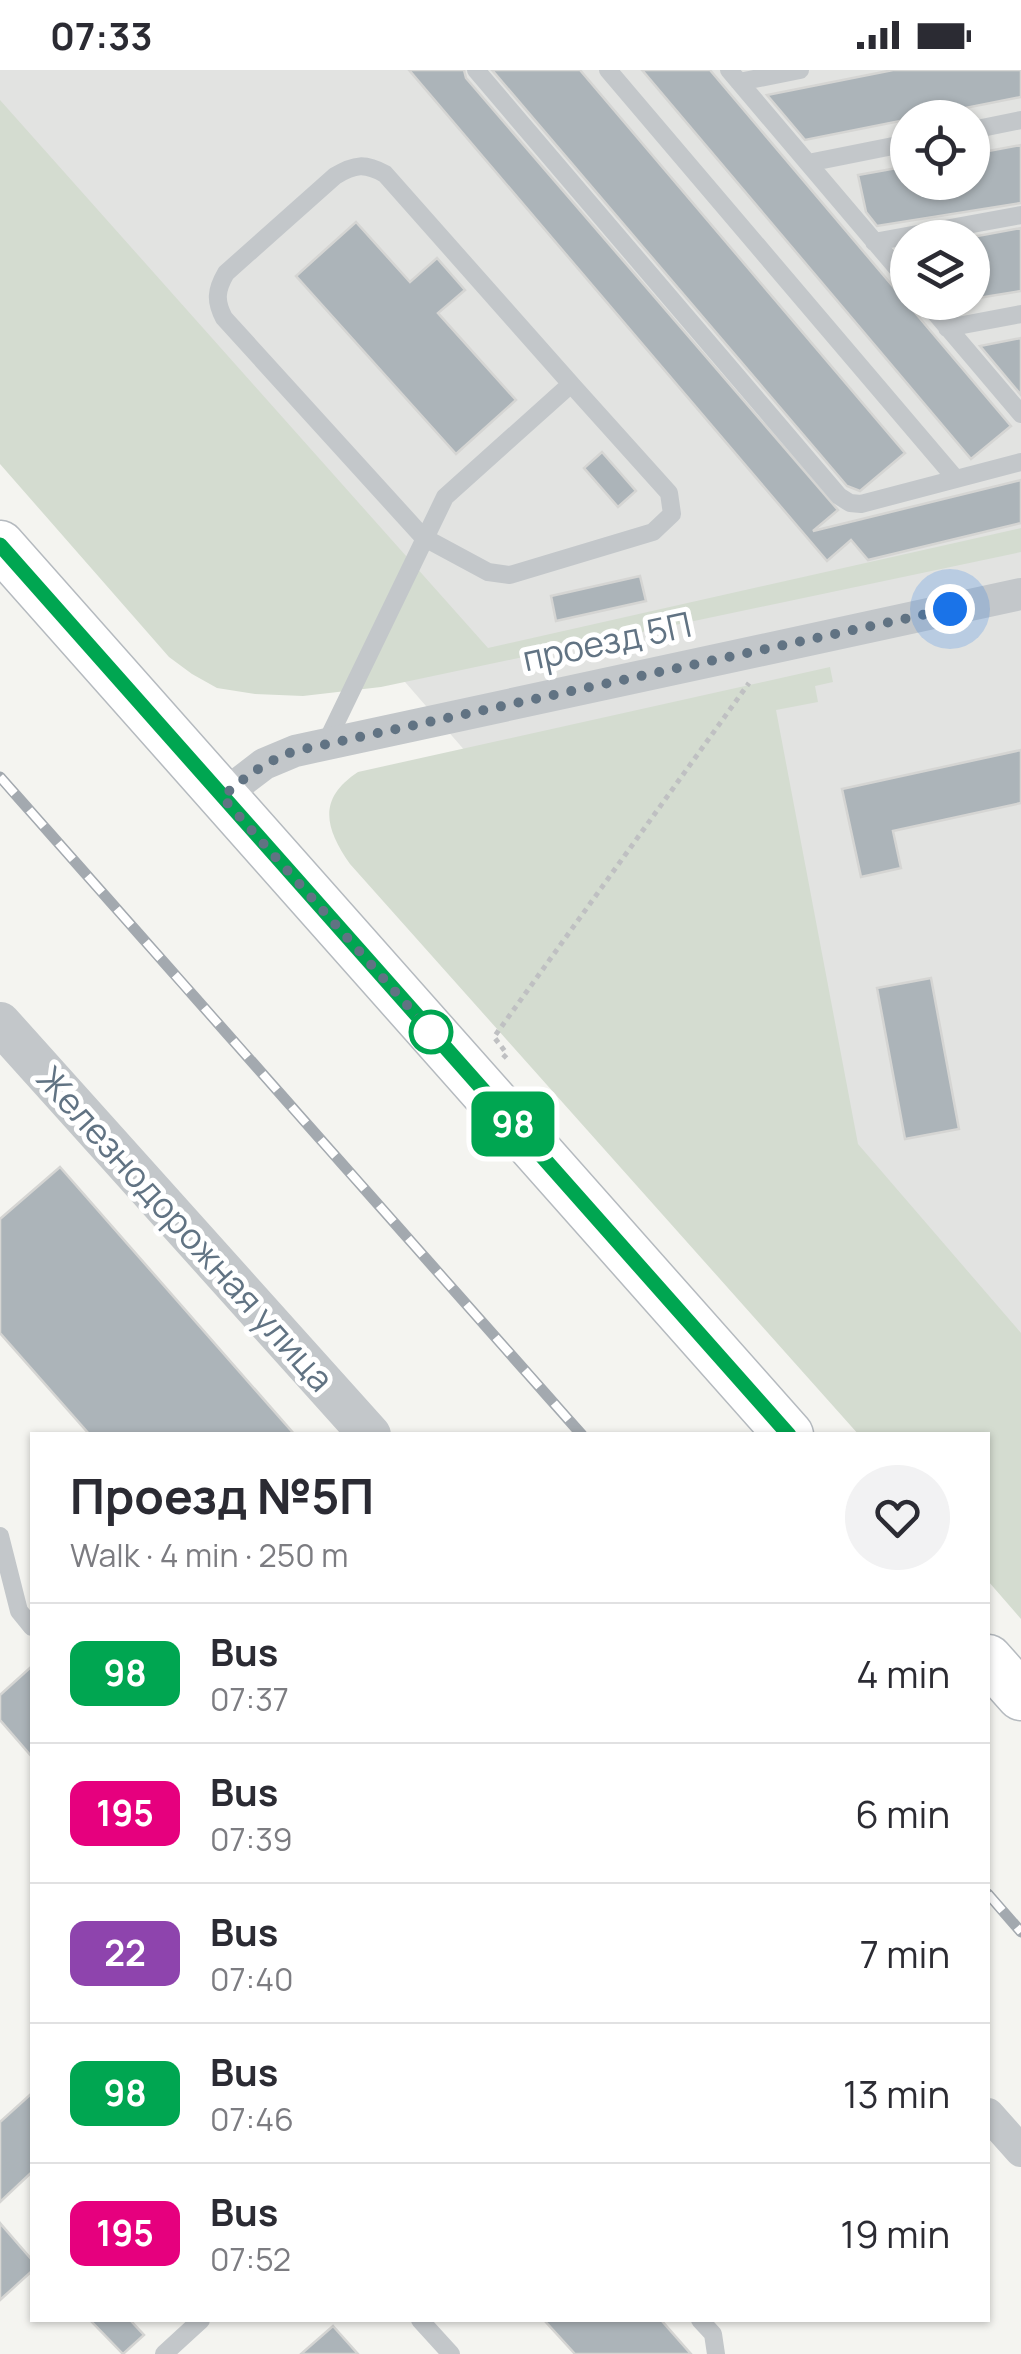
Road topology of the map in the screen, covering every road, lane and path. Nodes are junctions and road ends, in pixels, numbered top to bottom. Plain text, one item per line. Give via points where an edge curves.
1 (476, 70) edge
2 (608, 70) edge
3 (800, 70) edge
4 (734, 76) edge
5 (1021, 120) edge
6 (990, 126) edge
7 (890, 147) edge
8 (808, 163) junction
9 (1021, 215) edge
10 (874, 242) junction
11 (890, 260) edge
12 (1021, 314) edge
13 (941, 320) edge
14 (947, 328) junction
15 (571, 384) junction
16 (1021, 414) edge
17 (1021, 462) edge
18 (956, 479) junction
19 (424, 537) junction
20 (0, 545) edge
21 (1021, 594) edge
22 (775, 647) junction
23 (326, 744) junction
24 (222, 797) junction
25 (0, 1023) edge
26 (508, 1054) dead end
27 (367, 1432) edge
28 (786, 1432) edge
29 (0, 1536) edge
30 (30, 1625) edge
31 (990, 1660) edge
32 (1021, 1696) edge
33 (990, 2116) edge
34 (1021, 2151) edge
35 (199, 2322) edge
36 (422, 2322) edge
37 (702, 2322) edge
38 (164, 2354) edge
39 (450, 2354) edge
40 (716, 2354) edge

1 - 18 lane via 839,496 861,504
2 - 18 lane
3 - 4 lane
4 - 8 lane
5 - 6 lane
7 - 8 lane
8 - 10 lane
9 - 10 lane
10 - 11 lane
12 - 14 lane
13 - 14 lane
14 - 16 lane
15 - 19 lane via 445,498
15 - 19 lane via 669,493 672,514 665,524 510,575 488,572
15 - 19 lane via 385,174 367,164 335,176 226,274 217,303 224,318
17 - 18 lane
19 - 23 lane
20 - 24 main road
21 - 22 street, проезд 5П
22 - 23 street, проезд 5П
22 - 26 path via 494,1037
23 - 24 street, проезд 5П via 264,764
24 - 28 main road
25 - 27 street, Железнодорожная улица
29 - 30 lane via 19,1611
31 - 32 main road
33 - 34 street
35 - 38 lane
36 - 39 lane
37 - 40 lane via 713,2334

